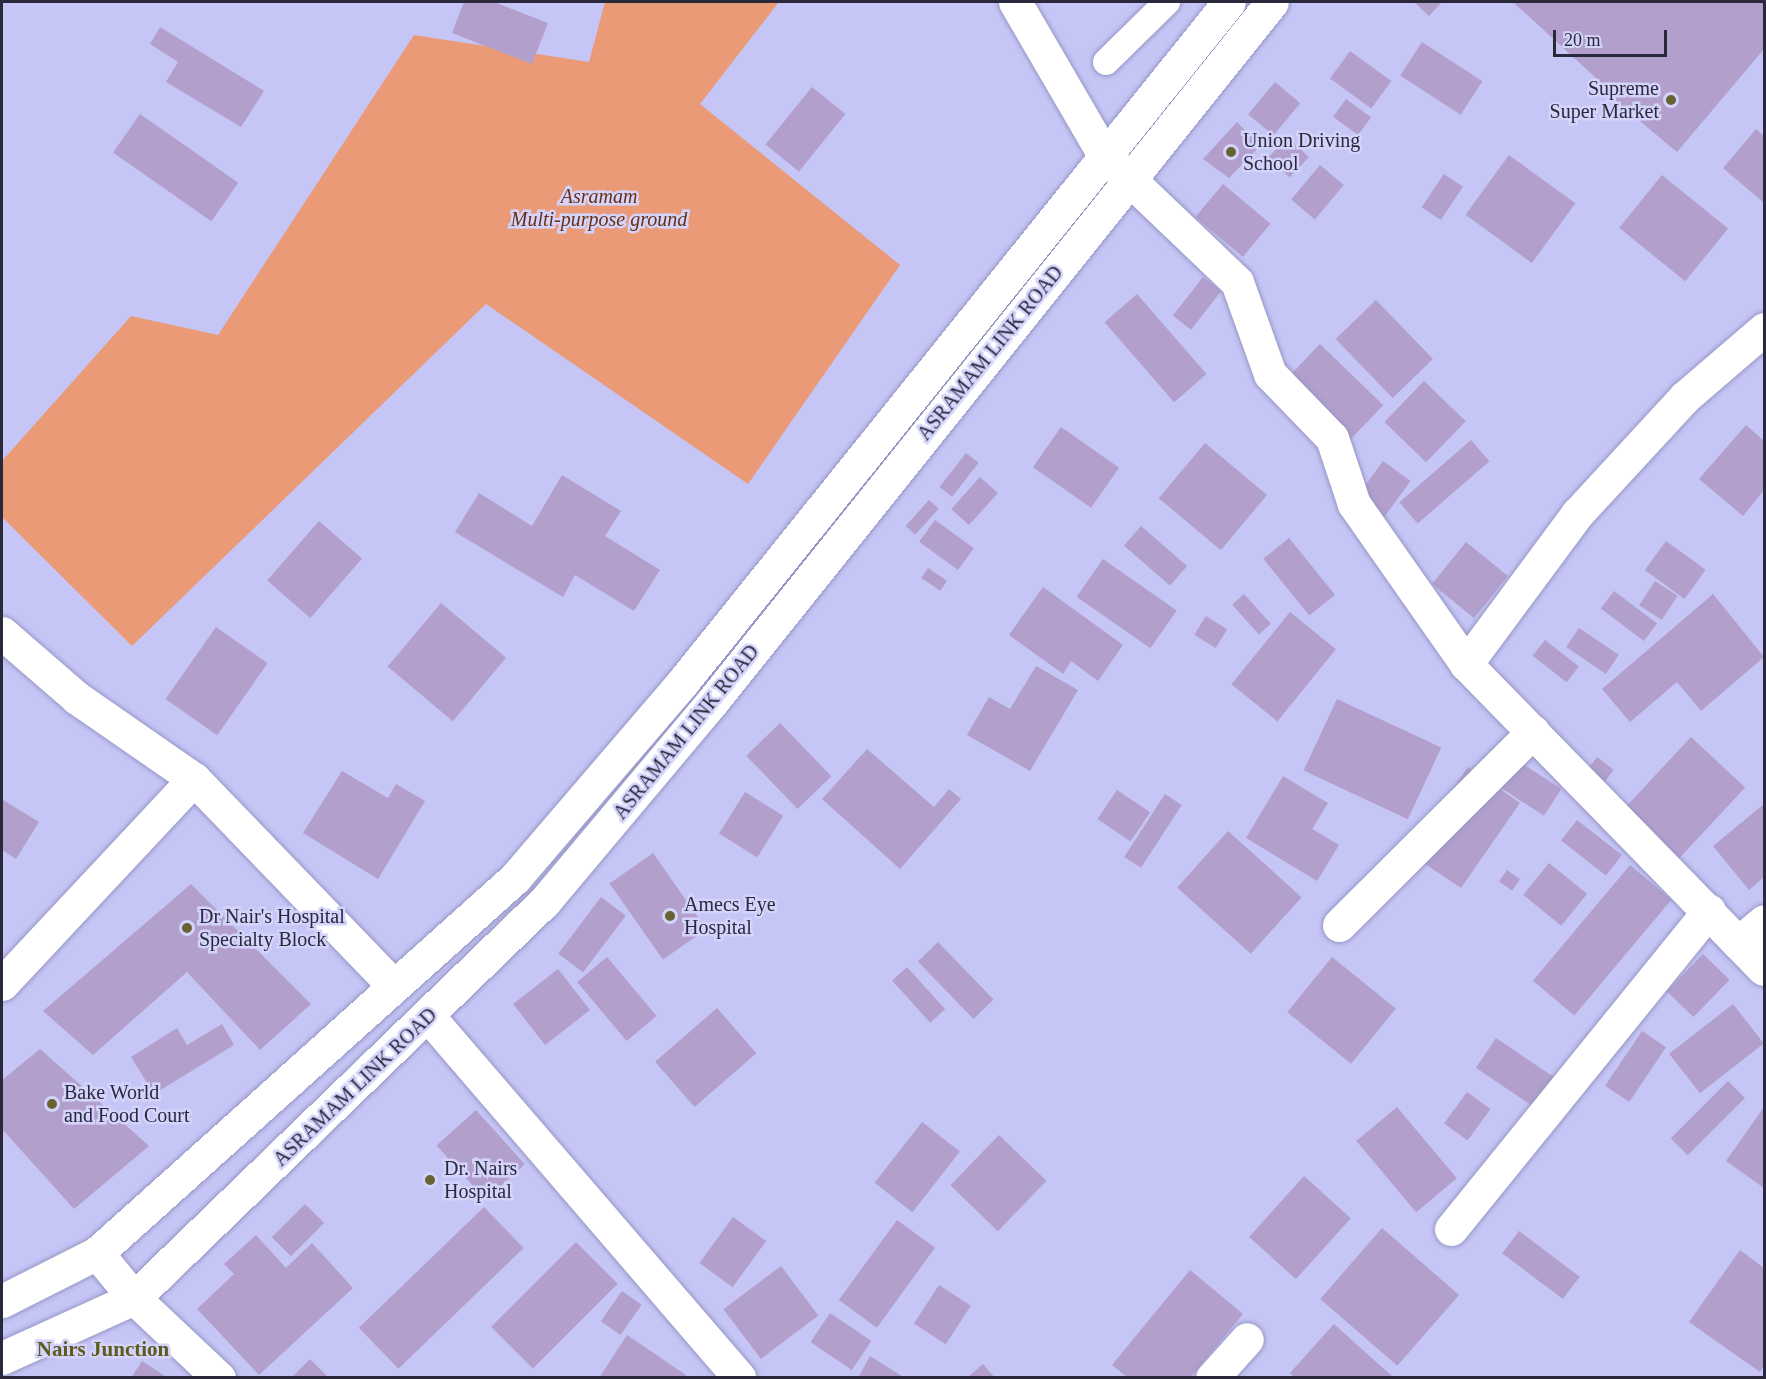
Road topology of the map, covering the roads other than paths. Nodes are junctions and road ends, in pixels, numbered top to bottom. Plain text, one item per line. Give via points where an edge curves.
1 (1015, 2) edge
2 (1167, 2) edge
3 (1229, 2) edge
4 (1272, 2) edge
5 (1106, 62) dead end
6 (1104, 155) junction
7 (1129, 178) junction
8 (1764, 329) edge
9 (2, 633) edge
10 (1466, 663) junction
11 (1533, 732) junction
12 (194, 779) junction
13 (1709, 910) junction
14 (1764, 921) edge
15 (1339, 925) dead end
16 (1738, 943) junction
17 (1764, 969) edge
18 (2, 984) edge
19 (394, 986) junction
20 (429, 1017) junction
21 (1451, 1229) dead end
22 (97, 1253) junction
23 (134, 1298) junction
24 (2, 1301) edge
25 (1246, 1339) dead end
26 (2, 1358) edge
27 (219, 1377) edge
28 (739, 1377) edge
29 (1212, 1377) edge

1 - 6 street
2 - 5 street
3 - 6 street, ASRAMAM LINK ROAD
4 - 7 street, ASRAMAM LINK ROAD
6 - 7 street
6 - 19 street, ASRAMAM LINK ROAD via 659,710 515,878
7 - 10 street via 1237,282 1270,374 1332,438 1354,504
7 - 20 street, ASRAMAM LINK ROAD via 704,711 545,901
8 - 10 street via 1684,397 1578,514
9 - 12 street via 77,698
10 - 11 street
11 - 13 street
11 - 15 street
12 - 18 street
12 - 19 street
13 - 16 street
13 - 21 street
14 - 16 street
16 - 17 street
19 - 22 street, ASRAMAM LINK ROAD
20 - 23 street, ASRAMAM LINK ROAD
20 - 28 street
22 - 23 street
22 - 24 street, ASRAMAM LINK ROAD
23 - 26 street, ASRAMAM LINK ROAD
23 - 27 street
25 - 29 street

